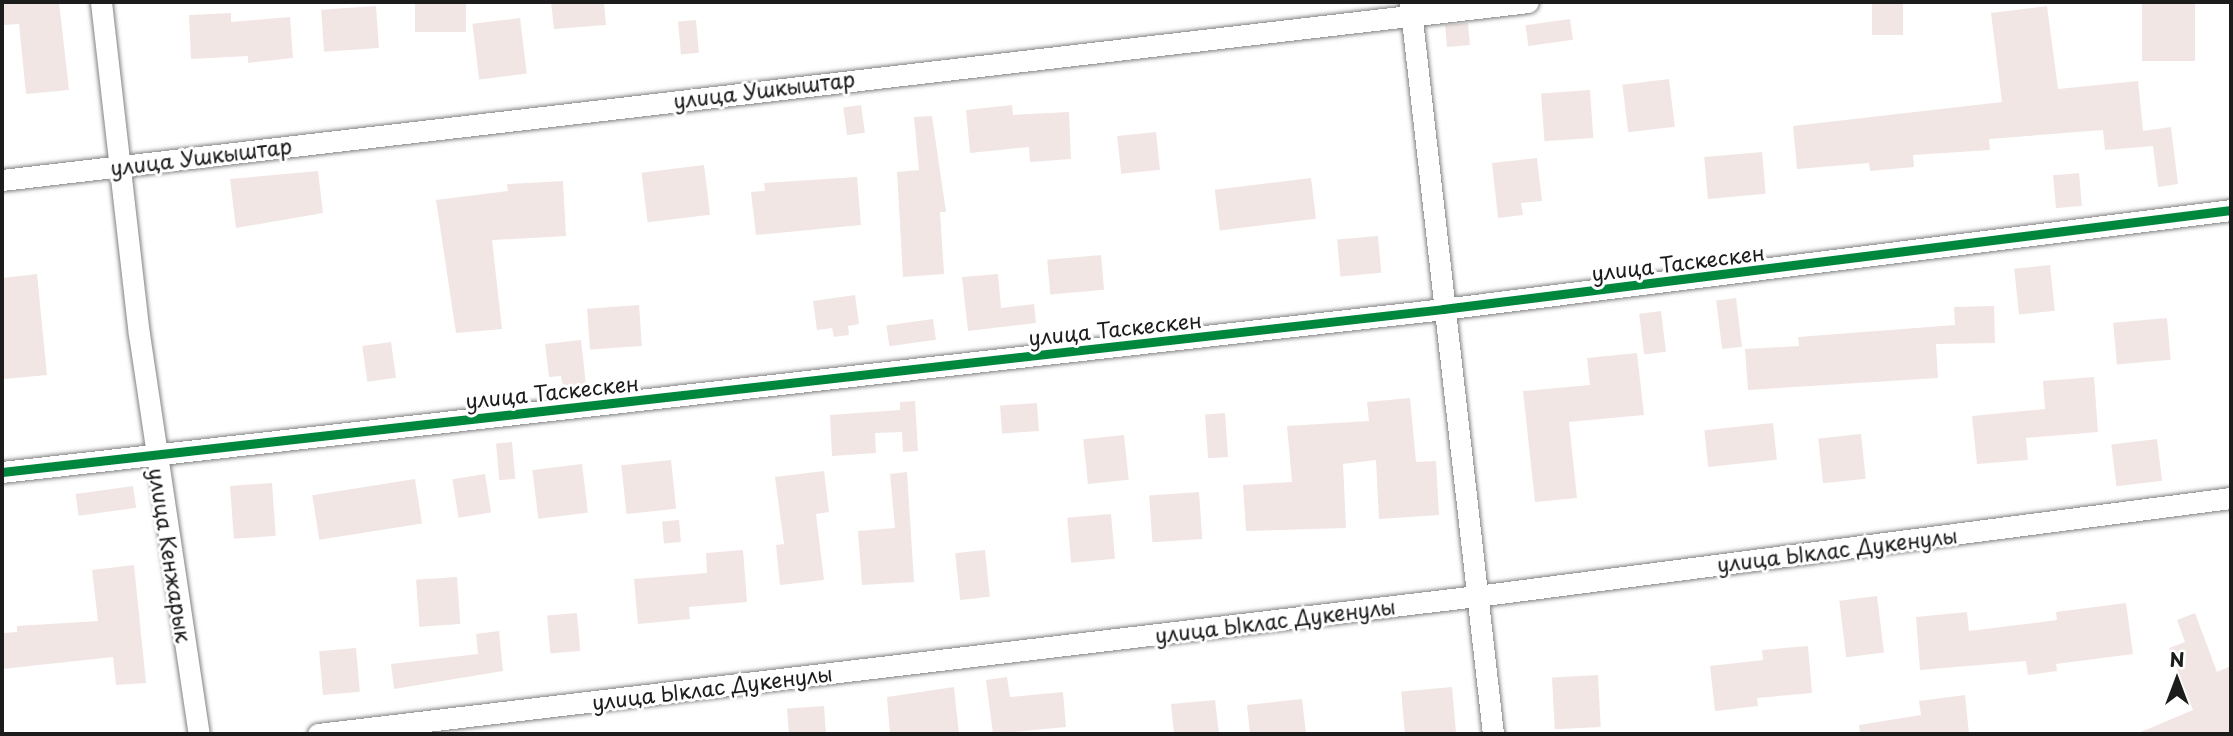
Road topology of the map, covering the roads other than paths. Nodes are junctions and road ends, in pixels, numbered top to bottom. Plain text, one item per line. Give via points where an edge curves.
1 (101, 2) edge
2 (1528, 2) edge
3 (1411, 8) edge
4 (118, 166) junction
5 (2, 180) edge
6 (2231, 211) edge
7 (1443, 309) junction
8 (155, 453) junction
9 (2, 472) edge
10 (2231, 498) edge
11 (1477, 596) junction
12 (199, 734) edge
13 (318, 734) edge
14 (1493, 734) edge

1 - 4 street, улица Кенжарык
2 - 3 street, улица Ушкыштар
3 - 4 street, улица Ушкыштар
3 - 7 street
4 - 5 street, улица Ушкыштар
4 - 8 street, улица Кенжарык
6 - 7 street, улица Таскескен
7 - 8 street, улица Таскескен
7 - 11 street
8 - 9 street, улица Таскескен
8 - 12 street, улица Кенжарык
10 - 11 street, улица Ыклас Дукенулы
11 - 13 street, улица Ыклас Дукенулы
11 - 14 street

